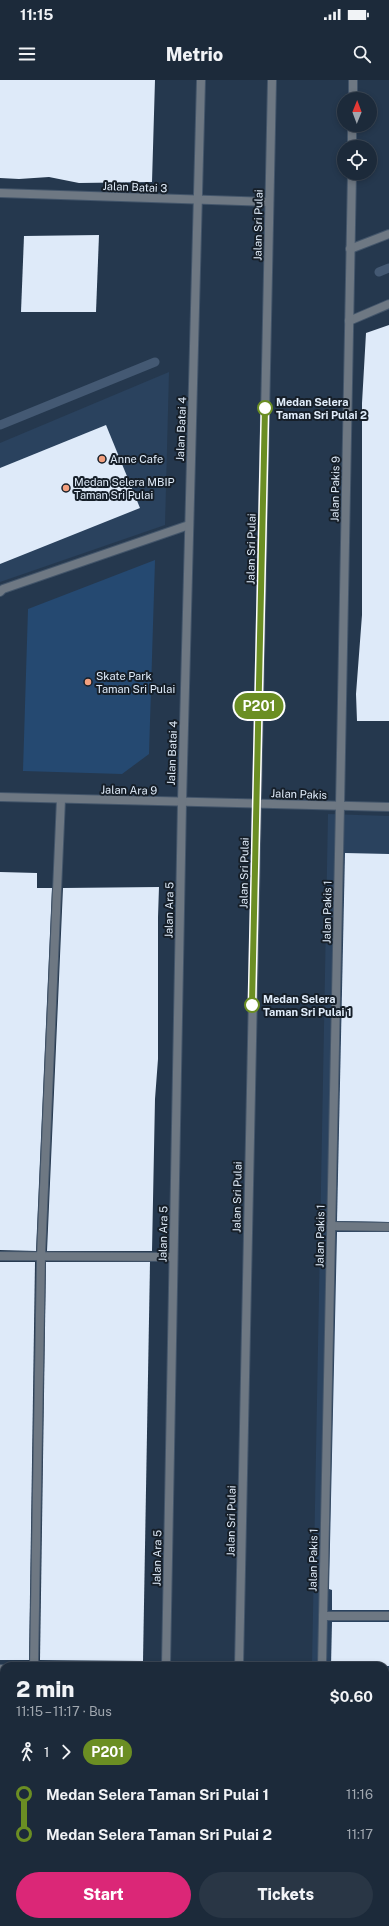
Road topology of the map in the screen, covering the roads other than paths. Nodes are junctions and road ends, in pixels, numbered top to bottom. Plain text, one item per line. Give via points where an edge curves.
1 (201, 80) edge
2 (272, 80) edge
3 (353, 80) edge
4 (353, 92) edge
5 (352, 180) edge
6 (0, 193) edge
7 (198, 200) junction
8 (269, 202) junction
9 (389, 234) edge
10 (350, 249) junction
11 (389, 304) edge
12 (349, 321) junction
13 (189, 525) junction
14 (0, 592) edge
15 (0, 798) edge
16 (61, 799) junction
17 (182, 802) junction
18 (256, 803) junction
19 (340, 806) junction
20 (389, 807) edge
21 (331, 1226) junction
22 (389, 1227) edge
23 (0, 1256) edge
24 (41, 1256) junction
25 (173, 1257) junction
26 (323, 1616) junction
27 (389, 1616) edge
28 (34, 1662) edge
29 (166, 1662) edge
30 (238, 1662) edge
31 (322, 1662) edge

1 - 7 street, Jalan Batai 4
2 - 8 street, Jalan Sri Pulai
3 - 4 street
5 - 10 street, Jalan Pakis 9
6 - 7 street, Jalan Batai 3
7 - 8 street, Jalan Batai 3
7 - 13 street, Jalan Batai 4
8 - 18 street, Jalan Sri Pulai
9 - 10 street
10 - 12 street, Jalan Pakis 9
11 - 12 street
12 - 19 street, Jalan Pakis 9
13 - 14 street
13 - 17 street, Jalan Batai 4
15 - 16 street, Jalan Ara 9
16 - 17 street, Jalan Ara 9
16 - 24 street
17 - 18 street, Jalan Ara 9
17 - 25 street, Jalan Ara 5
18 - 19 street, Jalan Pakis
18 - 30 street, Jalan Sri Pulai
19 - 20 street, Jalan Pakis
19 - 21 street, Jalan Pakis 1
21 - 22 street
21 - 26 street, Jalan Pakis 1
23 - 24 street
24 - 25 street
24 - 28 street
25 - 29 street, Jalan Ara 5
26 - 27 street
26 - 31 street, Jalan Pakis 1

